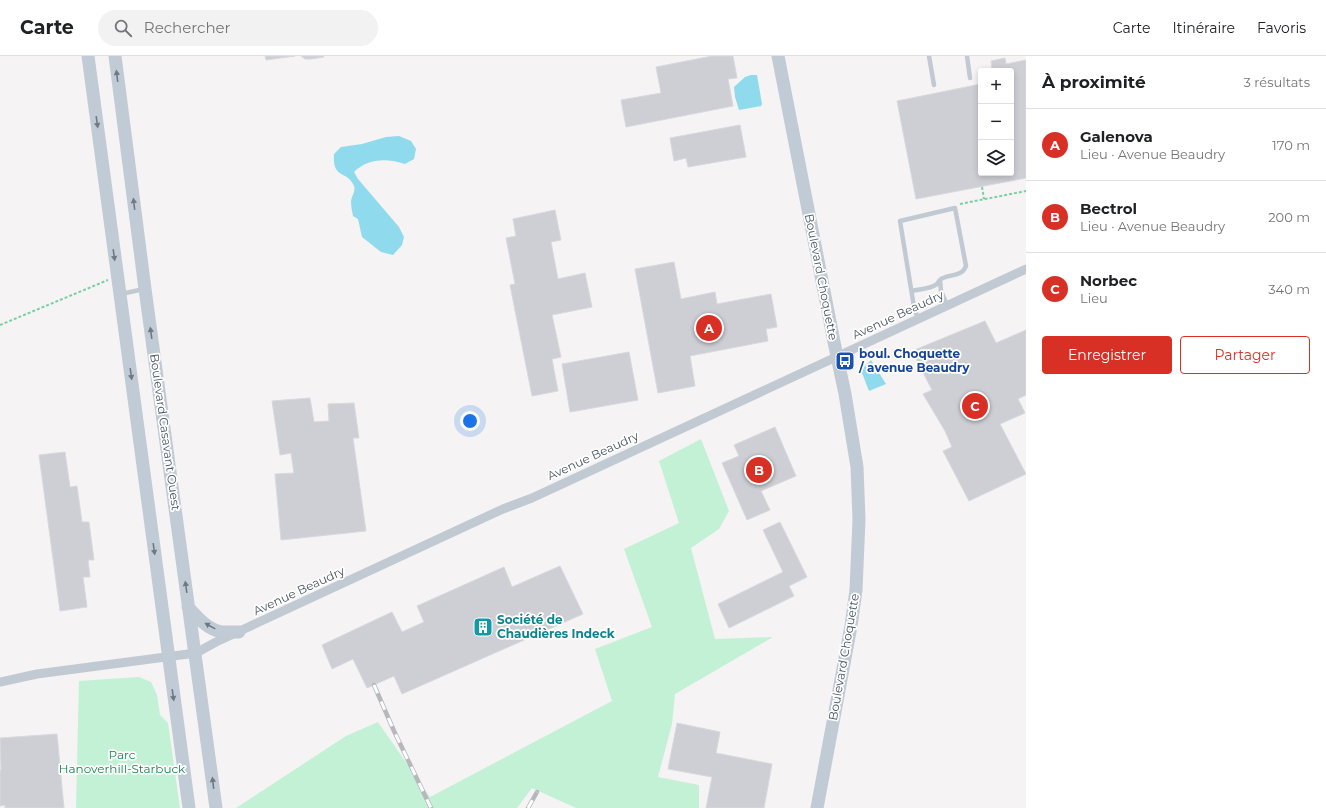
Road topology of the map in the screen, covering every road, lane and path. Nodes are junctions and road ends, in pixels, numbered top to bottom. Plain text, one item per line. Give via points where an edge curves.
1 (88, 56) edge
2 (115, 56) edge
3 (778, 56) edge
4 (928, 56) edge
5 (968, 56) edge
6 (970, 78) dead end
7 (934, 85) dead end
8 (982, 187) dead end
9 (1026, 191) edge
10 (984, 199) junction
11 (960, 204) dead end
12 (1026, 269) edge
13 (117, 276) junction
14 (940, 279) junction
15 (145, 289) junction
16 (912, 291) junction
17 (120, 294) junction
18 (947, 305) junction
19 (918, 319) junction
20 (0, 325) edge
21 (837, 357) junction
22 (188, 607) junction
23 (239, 632) junction
24 (196, 653) junction
25 (168, 656) junction
26 (0, 682) edge
27 (188, 808) edge
28 (216, 808) edge
29 (817, 808) edge

1 -> 13 main road
15 -> 2 main road, Boulevard Casavant Ouest
3 - 21 main road, Boulevard Choquette
4 - 7 lane
5 - 6 lane
8 - 10 path
9 - 10 path
10 - 11 path
12 - 18 street, Avenue Beaudry
13 - 17 main road
13 - 20 path
14 - 16 lane via 932,287
14 - 16 lane via 960,273 966,266 955,208 900,221
14 - 18 lane via 941,291
15 - 17 lane
22 -> 15 main road, Boulevard Casavant Ouest
16 - 19 lane
17 -> 25 main road
18 - 19 street, Avenue Beaudry
19 - 21 street, Avenue Beaudry
21 - 23 street, Avenue Beaudry
21 - 29 main road, Boulevard Choquette via 857,467 858,558 851,626
23 -> 22 main road via 221,632 202,622
22 - 24 main road, Boulevard Casavant Ouest
23 - 24 street, Avenue Beaudry
24 - 25 street, Avenue Beaudry
28 -> 24 main road, Boulevard Casavant Ouest
25 - 26 street, Avenue Beaudry via 37,674
25 -> 27 main road

